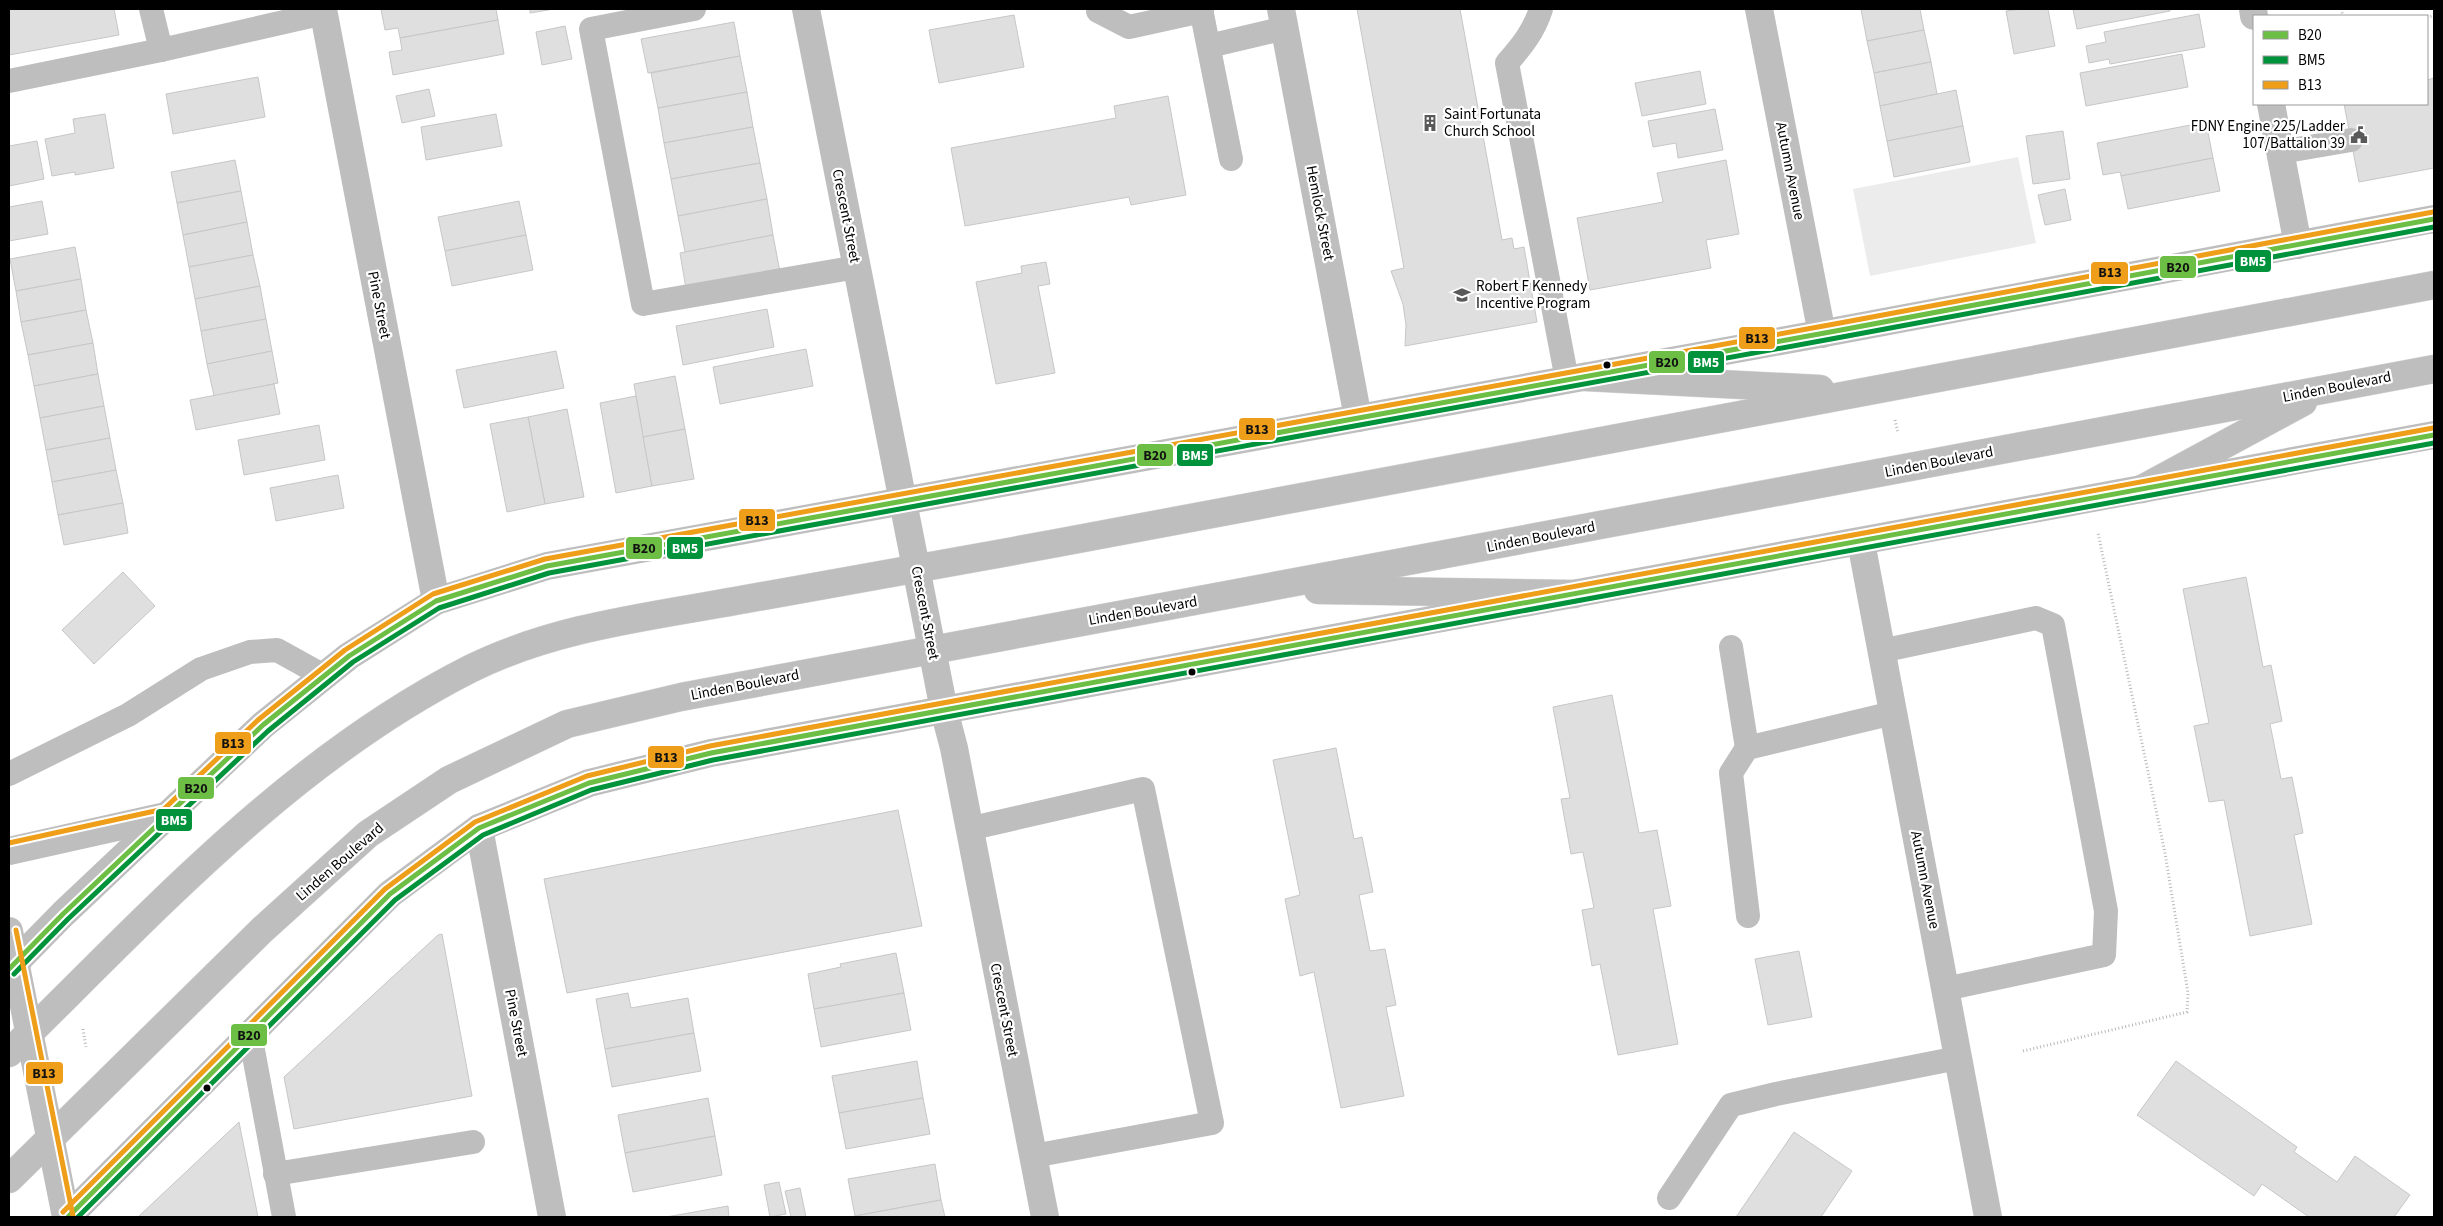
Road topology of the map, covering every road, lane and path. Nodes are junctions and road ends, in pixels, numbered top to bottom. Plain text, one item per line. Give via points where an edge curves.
1 (151, 9) edge
2 (694, 9) edge
3 (806, 9) edge
4 (1098, 9) edge
5 (1541, 9) edge
6 (1760, 9) edge
7 (1202, 10) edge
8 (324, 11) edge
9 (1283, 18) edge
10 (1209, 46) junction
11 (161, 50) junction
12 (9, 81) edge
13 (2271, 105) edge
14 (2351, 140) dead end
15 (2280, 152) junction
16 (1232, 159) dead end
17 (2434, 219) edge
18 (2298, 245) junction
19 (857, 267) junction
20 (2434, 285) edge
21 (1822, 334) junction
22 (2434, 369) edge
23 (1576, 379) junction
24 (2327, 389) junction
25 (1866, 391) junction
26 (1358, 418) junction
27 (2434, 435) edge
28 (2142, 489) junction
29 (903, 501) junction
30 (2098, 533) dead end
31 (1861, 542) junction
32 (917, 569) junction
33 (1259, 589) junction
34 (1574, 594) junction
35 (436, 601) junction
36 (1731, 647) dead end
37 (932, 649) junction
38 (1881, 651) junction
39 (324, 676) junction
40 (944, 710) junction
41 (1893, 713) junction
42 (1747, 748) junction
43 (9, 774) edge
44 (168, 816) junction
45 (479, 828) junction
46 (968, 829) junction
47 (9, 851) edge
48 (1748, 916) dead end
49 (9, 931) edge
50 (12, 966) edge
51 (1945, 989) junction
52 (29, 1033) junction
53 (250, 1034) junction
54 (2023, 1051) dead end
55 (9, 1053) edge
56 (1958, 1058) junction
57 (50, 1139) junction
58 (473, 1142) dead end
59 (1033, 1156) junction
60 (275, 1174) junction
61 (9, 1179) edge
62 (1669, 1198) dead end
63 (67, 1217) edge
64 (284, 1217) edge
65 (552, 1217) edge
66 (1045, 1217) edge
67 (1988, 1217) edge

1 - 11 lane
2 - 19 lane via 591,29 643,304
3 - 19 main road, Crescent Street
4 - 7 lane via 1129,27
5 - 23 lane via 1527,39 1507,64
6 - 21 main road, Autumn Avenue
7 - 10 lane
8 - 11 lane
8 - 35 main road, Pine Street
9 - 10 lane
9 - 26 main road, Hemlock Street
10 - 16 lane
11 - 12 lane
13 - 15 main road
14 - 15 lane
15 - 18 main road
17 - 18 main road
18 - 21 main road
19 - 29 main road, Crescent Street
20 - 25 main road
21 - 23 main road
22 - 24 main road, Linden Boulevard
23 - 25 main road
23 - 26 main road
24 - 28 main road
24 - 33 main road, Linden Boulevard
25 - 32 main road
26 - 29 main road
27 - 28 main road
28 - 31 main road
29 - 32 main road, Crescent Street
29 - 35 main road via 547,566
30 - 54 path via 2166,853 2188,993 2186,1012
31 - 34 main road
31 - 38 main road, Autumn Avenue
32 - 37 main road, Crescent Street
32 - 52 main road via 611,623 528,645 471,669 387,718 296,782 228,840
33 - 34 main road
33 - 37 main road, Linden Boulevard
34 - 40 main road
35 - 39 main road via 349,656
36 - 42 lane
37 - 40 main road, Crescent Street
37 - 57 main road, Linden Boulevard via 681,697 567,724 449,780 368,834 262,930
38 - 41 main road, Autumn Avenue
38 - 51 lane via 2036,618 2053,625 2106,911 2104,955
39 - 43 lane via 277,650 250,652 201,668 128,715
39 - 44 main road via 263,725
40 - 45 main road via 710,753 589,782
40 - 46 main road, Crescent Street
41 - 42 lane
41 - 51 main road, Autumn Avenue
42 - 48 lane via 1731,773
44 - 47 main road
44 - 50 main road
45 - 53 main road via 390,894
45 - 65 main road, Pine Street
46 - 59 main road, Crescent Street
46 - 59 lane via 1143,789 1212,1123
49 - 50 main road
50 - 52 main road
51 - 56 main road, Autumn Avenue
52 - 55 main road
52 - 57 main road
53 - 60 lane
53 - 63 main road
56 - 62 lane via 1731,1105
56 - 67 main road, Autumn Avenue
57 - 61 main road, Linden Boulevard
57 - 63 main road
58 - 60 lane
59 - 66 main road, Crescent Street
60 - 64 lane

